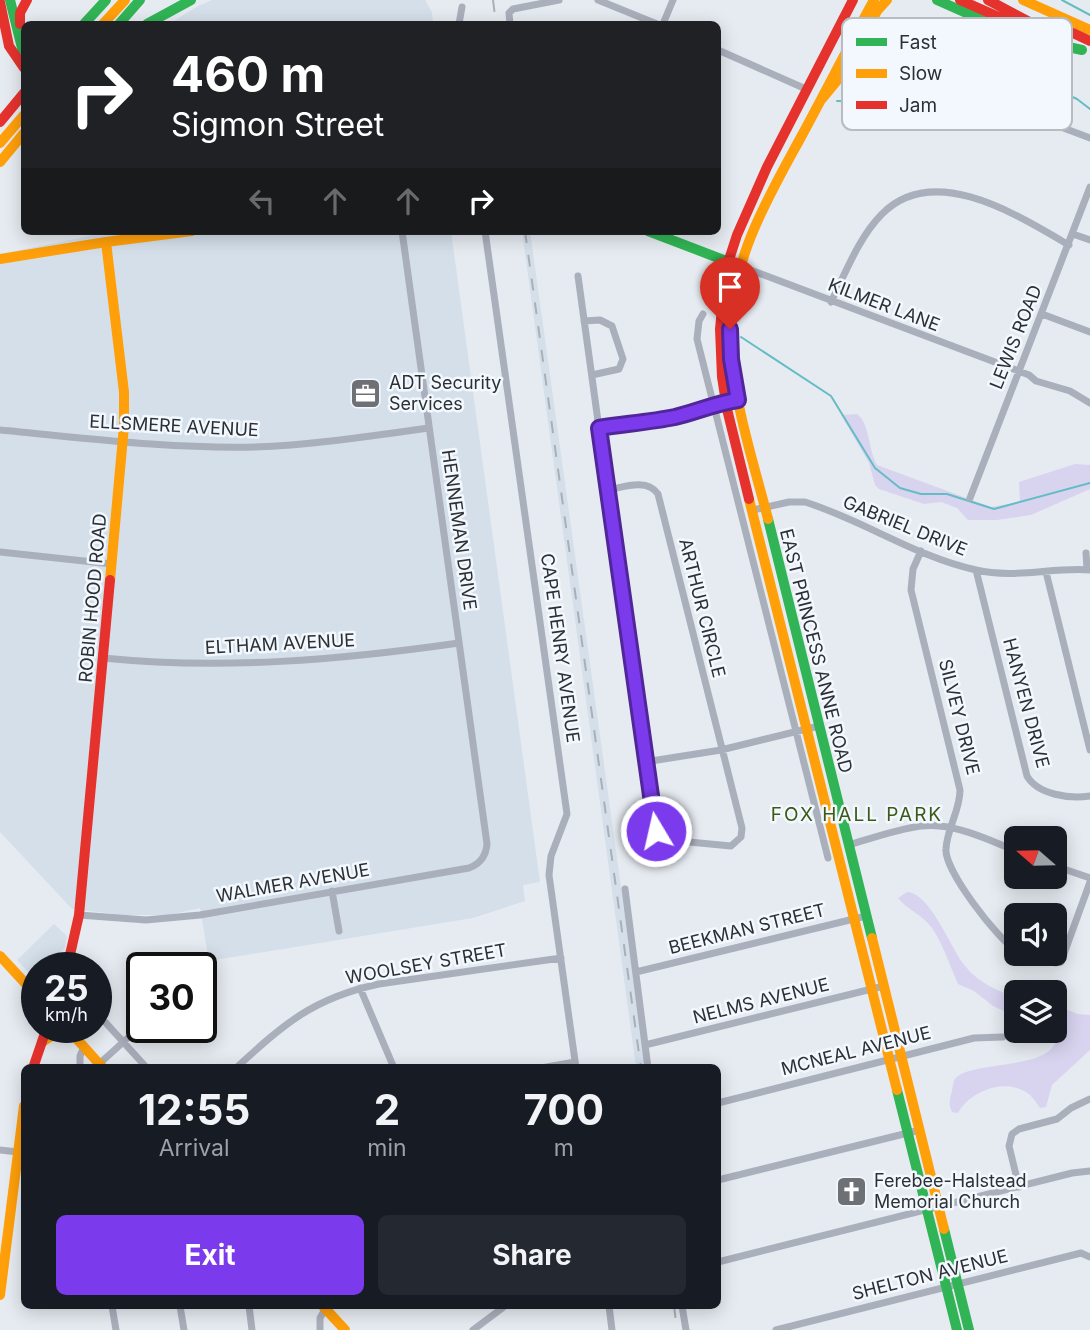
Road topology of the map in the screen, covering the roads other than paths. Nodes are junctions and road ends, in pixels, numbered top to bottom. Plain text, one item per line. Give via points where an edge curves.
1 (10, 0) edge
2 (27, 0) edge
3 (106, 0) edge
4 (125, 0) edge
5 (140, 0) edge
6 (191, 0) edge
7 (559, 0) edge
8 (598, 0) edge
9 (673, 0) edge
10 (853, 0) edge
11 (874, 0) edge
12 (887, 0) edge
13 (937, 0) edge
14 (960, 0) edge
15 (988, 0) edge
16 (1023, 0) edge
17 (1, 1) edge
18 (462, 7) dead end
19 (843, 18) edge
20 (864, 18) edge
21 (873, 18) edge
22 (978, 18) edge
23 (1001, 18) edge
24 (1022, 18) edge
25 (1063, 18) edge
26 (87, 21) edge
27 (106, 21) edge
28 (122, 21) edge
29 (152, 21) edge
30 (460, 21) edge
31 (510, 21) edge
32 (650, 21) edge
33 (664, 21) edge
34 (842, 21) edge
35 (1072, 22) edge
36 (2, 25) edge
37 (21, 26) edge
38 (1090, 30) edge
39 (1072, 33) edge
40 (1090, 41) edge
41 (21, 47) edge
42 (721, 51) edge
43 (842, 60) edge
44 (21, 66) edge
45 (842, 74) edge
46 (806, 89) junction
47 (21, 98) edge
48 (821, 100) junction
49 (21, 118) edge
50 (0, 122) edge
51 (1069, 130) edge
52 (21, 137) edge
53 (1090, 138) edge
54 (0, 143) edge
55 (0, 162) edge
56 (1090, 187) edge
57 (1073, 234) junction
58 (134, 235) edge
59 (403, 235) edge
60 (486, 235) edge
61 (658, 235) edge
62 (105, 237) edge
63 (1090, 240) edge
64 (1069, 245) junction
65 (0, 259) edge
66 (734, 264) junction
67 (578, 276) dead end
68 (831, 302) junction
69 (703, 314) dead end
70 (1042, 314) junction
71 (584, 321) junction
72 (1090, 332) edge
73 (1018, 373) junction
74 (592, 375) junction
75 (738, 400) junction
76 (726, 402) junction
77 (1090, 402) edge
78 (713, 405) junction
79 (429, 428) junction
80 (599, 428) junction
81 (0, 430) edge
82 (123, 442) junction
83 (608, 490) junction
84 (970, 498) dead end
85 (764, 508) junction
86 (753, 510) junction
87 (921, 551) junction
88 (0, 552) edge
89 (1086, 553) dead end
90 (112, 564) junction
91 (1088, 569) edge
92 (976, 570) junction
93 (1046, 572) junction
94 (459, 643) junction
95 (103, 657) junction
96 (819, 726) junction
97 (807, 729) junction
98 (796, 732) junction
99 (721, 750) junction
100 (1090, 750) edge
101 (645, 762) junction
102 (1090, 796) edge
103 (952, 828) junction
104 (485, 834) joint
105 (848, 845) junction
106 (1004, 846) edge
107 (828, 858) dead end
108 (1068, 871) edge
109 (1090, 880) edge
110 (625, 888) dead end
111 (332, 891) junction
112 (79, 915) junction
113 (866, 916) junction
114 (855, 918) junction
115 (339, 931) dead end
116 (1004, 942) edge
117 (1067, 945) edge
118 (71, 952) edge
119 (0, 956) edge
120 (561, 958) junction
121 (636, 972) junction
122 (21, 978) edge
123 (884, 986) junction
124 (360, 988) junction
125 (872, 989) junction
126 (112, 1029) edge
127 (1003, 1037) dead end
128 (124, 1042) junction
129 (42, 1043) edge
130 (80, 1043) edge
131 (645, 1045) junction
132 (84, 1047) junction
133 (901, 1056) junction
134 (890, 1059) junction
135 (34, 1064) edge
136 (80, 1064) edge
137 (99, 1064) edge
138 (103, 1064) edge
139 (143, 1064) edge
140 (241, 1064) edge
141 (392, 1064) edge
142 (575, 1064) edge
143 (647, 1064) edge
144 (1090, 1099) edge
145 (721, 1101) edge
146 (21, 1129) edge
147 (919, 1130) junction
148 (908, 1133) junction
149 (0, 1150) edge
150 (18, 1152) junction
151 (1090, 1171) edge
152 (721, 1179) edge
153 (1019, 1187) junction
154 (939, 1207) junction
155 (927, 1209) junction
156 (1090, 1257) edge
157 (721, 1261) edge
158 (958, 1285) junction
159 (947, 1287) junction
160 (0, 1295) edge
161 (112, 1309) edge
162 (180, 1309) edge
163 (249, 1309) edge
164 (324, 1309) edge
165 (328, 1309) edge
166 (500, 1309) edge
167 (609, 1309) edge
168 (682, 1309) edge
169 (116, 1330) edge
170 (184, 1330) edge
171 (252, 1330) edge
172 (320, 1330) edge
173 (345, 1330) edge
174 (473, 1330) edge
175 (612, 1330) edge
176 (685, 1330) edge
177 (776, 1330) edge
178 (957, 1330) edge
179 (969, 1330) edge

1 - 41 main road
2 - 37 main road via 21,8
3 - 26 main road
4 - 27 main road
5 - 28 main road
6 - 29 main road
7 - 31 street via 513,9
8 - 32 street
9 - 33 street
10 - 19 main road
11 - 20 main road, EAST PRINCESS ANNE ROAD
12 - 21 main road
13 - 22 main road
14 - 23 main road
15 - 24 main road
16 - 25 main road
17 - 36 main road
18 - 30 street
34 - 46 main road
35 - 38 main road
36 - 44 main road
39 - 40 main road
42 - 46 street
43 - 48 main road, EAST PRINCESS ANNE ROAD
45 - 48 main road
46 - 66 main road via 769,160 734,244
47 - 50 main road
48 - 66 main road, EAST PRINCESS ANNE ROAD
49 - 54 main road
51 - 53 street
52 - 55 main road
56 - 57 street, LEWIS ROAD
57 - 63 street
57 - 64 street, LEWIS ROAD
58 - 62 main road
59 - 79 street, HENNEMAN DRIVE
60 - 120 street, CAPE HENRY AVENUE via 567,814 549,866
61 - 66 main road, KILMER LANE
62 - 65 main road
62 - 82 main road, ROBIN HOOD ROAD via 124,392
64 - 68 street via 984,202 947,192 918,194 895,203 872,225
64 - 70 street, LEWIS ROAD
66 - 68 street, KILMER LANE
66 - 75 main road, EAST PRINCESS ANNE ROAD via 730,335
66 - 76 main road, EAST PRINCESS ANNE ROAD via 724,279 719,344
67 - 71 street
68 - 73 street, KILMER LANE
69 - 78 street via 697,339
70 - 72 street
70 - 73 street, LEWIS ROAD
71 - 74 street
71 - 74 street via 609,323 623,359 619,369
73 - 77 street, KILMER LANE
73 - 84 street, LEWIS ROAD
74 - 80 street
75 - 76 street
75 - 85 main road, EAST PRINCESS ANNE ROAD
76 - 78 street
76 - 86 main road, EAST PRINCESS ANNE ROAD
78 - 80 street
78 - 98 street
79 - 82 street, ELLSMERE AVENUE via 254,447
79 - 94 street, HENNEMAN DRIVE
80 - 83 street
81 - 82 street, ELLSMERE AVENUE
82 - 90 main road, ROBIN HOOD ROAD
83 - 99 street, ARTHUR CIRCLE via 643,484 658,494
83 - 101 street
85 - 86 street, GABRIEL DRIVE
85 - 87 street, GABRIEL DRIVE via 805,502
85 - 96 main road, EAST PRINCESS ANNE ROAD
86 - 97 main road, EAST PRINCESS ANNE ROAD
87 - 92 street, GABRIEL DRIVE
87 - 103 street, SILVEY DRIVE via 911,590 959,781 960,799
88 - 90 street
89 - 91 street
90 - 95 main road, ROBIN HOOD ROAD
91 - 93 street, GABRIEL DRIVE
92 - 93 street, GABRIEL DRIVE
92 - 102 street, HANYEN DRIVE via 1027,776 1035,786 1062,795
93 - 100 street
94 - 95 street, ELTHAM AVENUE via 298,662 191,663
94 - 104 street, HENNEMAN DRIVE
95 - 112 main road, ROBIN HOOD ROAD
96 - 97 street
96 - 105 main road, EAST PRINCESS ANNE ROAD
97 - 98 street
97 - 114 main road, EAST PRINCESS ANNE ROAD
98 - 99 street
98 - 107 street
99 - 101 street
99 - 101 street, ARTHUR CIRCLE via 742,828 741,837 731,846 664,839 656,831
103 - 105 street via 921,827
103 - 106 street
103 - 116 street, SILVEY DRIVE via 946,848 950,867
104 - 111 street, WALMER AVENUE via 485,856 469,868
105 - 113 main road, EAST PRINCESS ANNE ROAD
108 - 109 street
109 - 117 street
110 - 121 street
111 - 112 street, WALMER AVENUE via 173,918
111 - 115 street
112 - 118 main road, ROBIN HOOD ROAD
113 - 114 street, BEEKMAN STREET
113 - 123 main road, EAST PRINCESS ANNE ROAD
114 - 121 street, BEEKMAN STREET
114 - 125 main road, EAST PRINCESS ANNE ROAD
119 - 122 main road
120 - 124 street, WOOLSEY STREET
120 - 142 street, CAPE HENRY AVENUE
121 - 131 street
123 - 125 street, NELMS AVENUE
123 - 133 main road, EAST PRINCESS ANNE ROAD
124 - 140 street, WOOLSEY STREET via 294,1017
124 - 141 street
125 - 131 street, NELMS AVENUE
125 - 134 main road, EAST PRINCESS ANNE ROAD
126 - 128 street
127 - 133 street, MCNEAL AVENUE via 974,1038
128 - 138 street
128 - 139 street
129 - 135 main road
130 - 132 main road
131 - 143 street
132 - 136 street
132 - 137 main road
133 - 134 street, MCNEAL AVENUE
133 - 147 main road, EAST PRINCESS ANNE ROAD
134 - 145 street, MCNEAL AVENUE
134 - 148 main road, EAST PRINCESS ANNE ROAD
144 - 153 street via 1057,1119 1012,1134 1009,1146
146 - 150 main road
147 - 148 street
147 - 154 main road, EAST PRINCESS ANNE ROAD
148 - 152 street
148 - 155 main road, EAST PRINCESS ANNE ROAD
149 - 150 street
150 - 160 main road
151 - 153 street
153 - 154 street
154 - 155 street
154 - 158 main road, EAST PRINCESS ANNE ROAD
155 - 157 street
155 - 159 main road, EAST PRINCESS ANNE ROAD
156 - 158 street, SHELTON AVENUE via 1081,1253
158 - 159 street, SHELTON AVENUE
158 - 179 main road, EAST PRINCESS ANNE ROAD
159 - 177 street, SHELTON AVENUE
159 - 178 main road, EAST PRINCESS ANNE ROAD
161 - 169 street
162 - 170 street
163 - 171 street
164 - 172 street
165 - 173 main road
166 - 174 street
167 - 175 street
168 - 176 street

